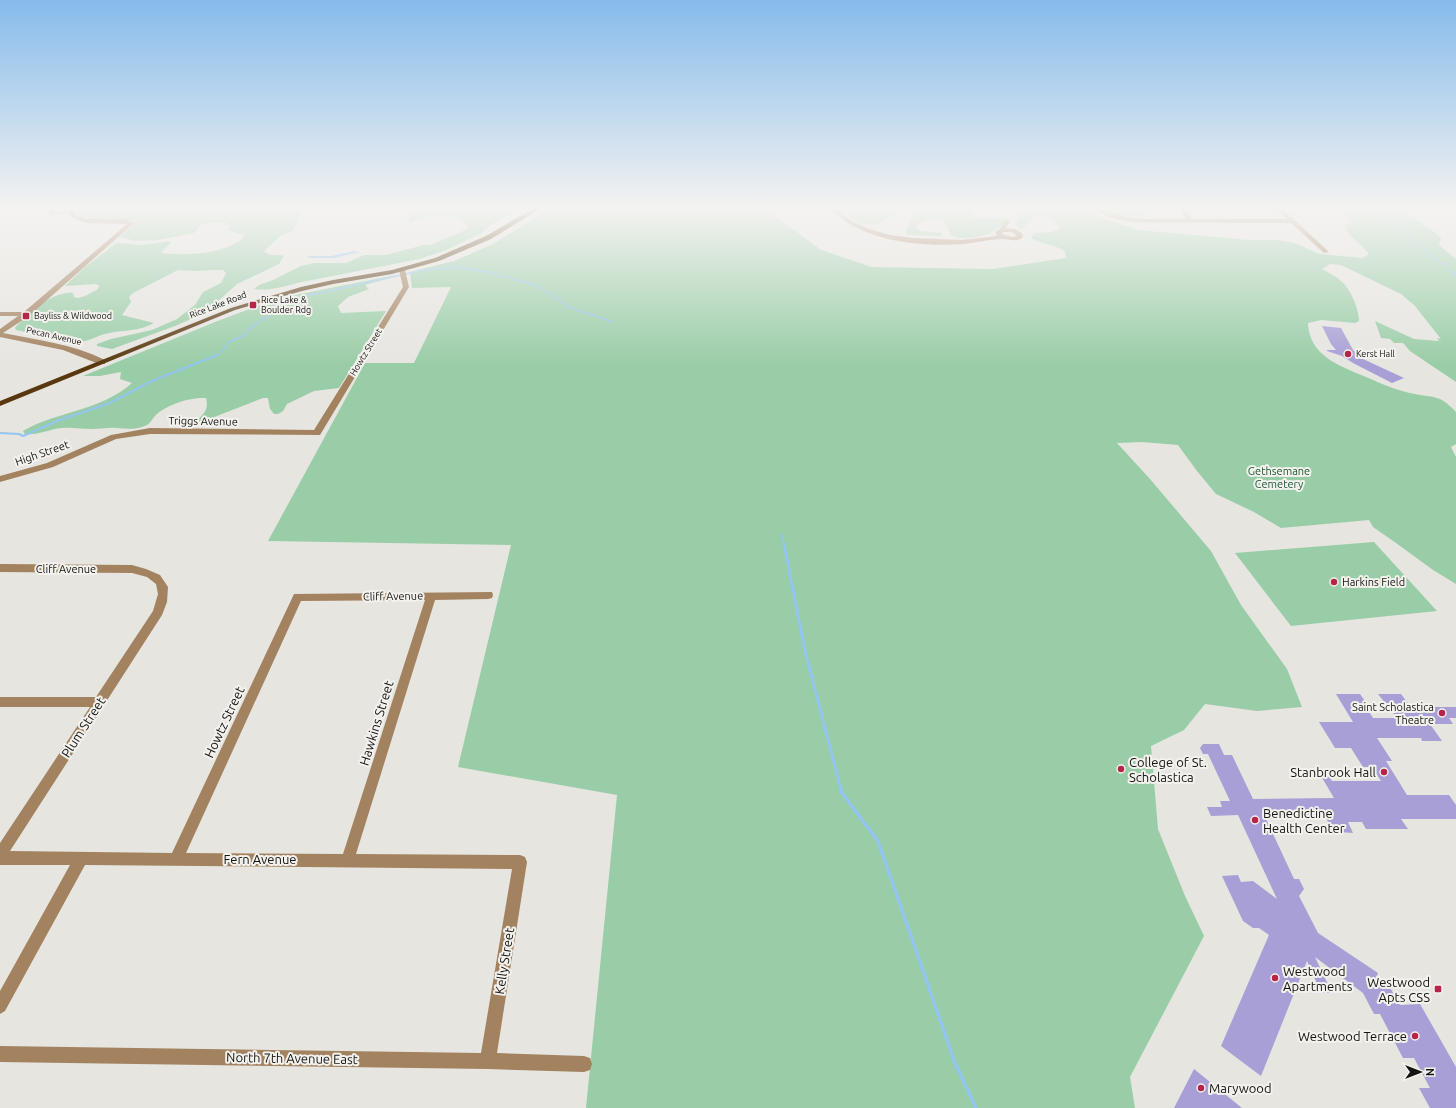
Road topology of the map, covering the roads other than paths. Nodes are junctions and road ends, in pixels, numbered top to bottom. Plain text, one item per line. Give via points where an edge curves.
1 (87, 261) edge
2 (431, 261) edge
3 (402, 270) junction
4 (0, 314) edge
5 (26, 314) junction
6 (0, 334) edge
7 (102, 362) junction
8 (0, 404) edge
9 (317, 433) joint
10 (91, 447) joint
11 (0, 479) edge
12 (0, 568) edge
13 (488, 594) dead end
14 (431, 596) junction
15 (164, 597) joint
16 (298, 597) joint
17 (0, 702) edge
18 (99, 702) junction
19 (0, 856) edge
20 (82, 859) junction
21 (176, 859) junction
22 (348, 860) junction
23 (520, 862) joint
24 (0, 1006) edge
25 (0, 1054) edge
26 (488, 1061) junction
27 (584, 1064) dead end

1 - 5 street
2 - 3 main road, Rice Lake Road
3 - 7 main road, Rice Lake Road via 324,284 259,301
3 - 9 street, Howtz Street via 406,287
4 - 5 street
5 - 6 street
6 - 7 street, Pecan Avenue via 74,350
7 - 8 main road, Rice Lake Road
9 - 10 street, Triggs Avenue via 150,431 114,437
10 - 11 street, High Street via 50,465
12 - 15 street, Cliff Avenue via 132,569 145,572 162,583
13 - 14 street, Cliff Avenue
14 - 16 street, Cliff Avenue
14 - 22 street, Hawkins Street
15 - 18 street, Plum Street via 158,612
16 - 21 street, Howtz Street
17 - 18 street
18 - 19 street, Plum Street
19 - 20 street, Fern Avenue
20 - 21 street, Fern Avenue
20 - 24 street
21 - 22 street, Fern Avenue
22 - 23 street, Fern Avenue
23 - 26 street, Kelly Street
25 - 26 street, North 7th Avenue East
26 - 27 street, North 7th Avenue East

